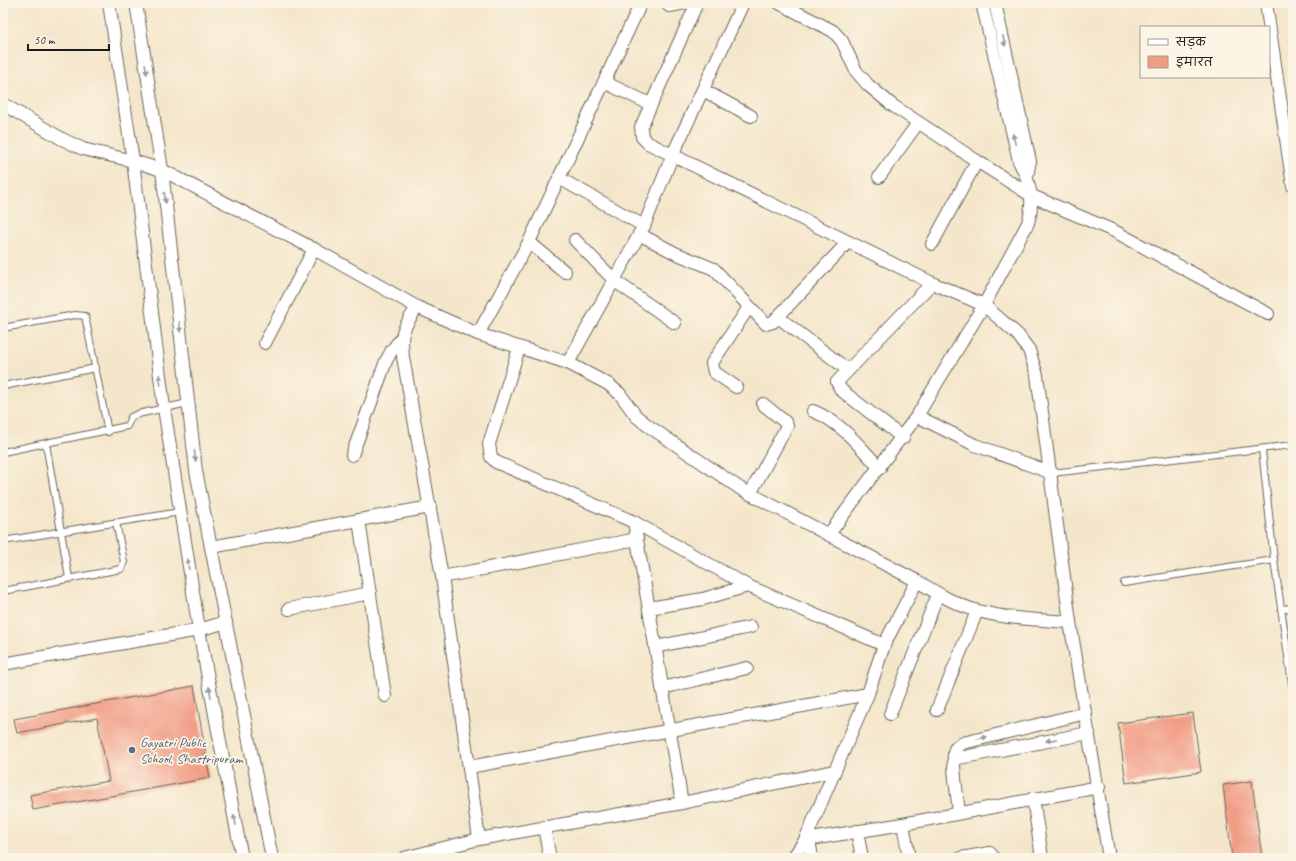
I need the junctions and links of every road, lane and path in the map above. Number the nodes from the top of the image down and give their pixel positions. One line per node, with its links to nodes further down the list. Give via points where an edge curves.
1 (109, 3): 20 (street)
2 (136, 3): 22 (street, one-way to 22)
3 (641, 3): 12 (street)
4 (685, 3): 11 (street)
5 (697, 3): 15 (street)
6 (743, 3): 13 (street)
7 (779, 3): 18 (street, via 833,30 842,41 856,71 868,85)
8 (982, 3): 23 (street, one-way to 8, via 1019,161)
9 (996, 3): 23 (street, one-way to 23, via 1030,161)
10 (1266, 3): 16 (street)
11 (669, 6)
12 (604, 82): 15 (street); 25 (street)
13 (703, 90): 17 (street); 19 (street)
14 (3, 104): 20 (street, via 83,149)
15 (650, 104): 19 (street, via 640,127 642,137 648,143)
16 (1287, 111): 26 (street)
17 (751, 116)
18 (918, 124): 21 (street); 24 (street)
19 (673, 154): 28 (street); 31 (street)
20 (133, 161): 22 (street); 55 (street, one-way to 20)
21 (977, 161): 27 (street); 32 (street)
22 (162, 170): 33 (street); 53 (street, one-way to 53)
23 (1027, 176): 27 (street)
24 (879, 177)
25 (559, 178): 28 (street); 30 (street)
26 (1293, 181)
27 (1032, 196): 37 (street, via 1032,211 1028,223); 40 (street, via 1121,235)
28 (641, 230): 35 (street); 38 (street, via 675,253 714,269)
29 (575, 240): 35 (street)
30 (529, 242): 34 (street); 44 (street)
31 (848, 242): 36 (street); 41 (street)
32 (932, 244)
33 (314, 249): 39 (street); 46 (street)
34 (566, 272)
35 (615, 281): 42 (street); 48 (street)
36 (932, 284): 37 (street); 50 (street)
37 (984, 305): 57 (street); 66 (street, via 1018,335 1029,350 1037,375)
38 (749, 307): 41 (street, via 766,324); 52 (street, via 712,363 714,372)
39 (417, 308): 44 (street); 45 (street, via 403,329)
40 (1268, 314)
41 (778, 317): 50 (street)
42 (675, 323)
43 (3, 328): 49 (lane, via 75,315 85,316)
44 (478, 334): 47 (street)
45 (401, 339): 64 (street, via 386,361); 68 (street)
46 (265, 343)
47 (519, 348): 48 (street); 72 (street, via 489,444 491,457 496,462)
48 (568, 363): 67 (street, via 608,384 647,425)
49 (96, 368): 51 (lane); 58 (lane)
50 (848, 370): 59 (street, via 839,379 838,386)
51 (3, 386)
52 (736, 387)
53 (188, 403): 55 (lane); 77 (street, one-way to 77, via 196,471)
54 (763, 404): 67 (street, via 787,426)
55 (164, 408): 58 (lane, via 138,414 132,417 127,426); 69 (street)
56 (812, 411): 65 (street, via 831,419 842,428)
57 (917, 416): 59 (street); 66 (street, via 974,445)
58 (108, 432): 60 (lane)
59 (902, 438): 65 (street)
60 (46, 444): 63 (lane); 73 (lane)
61 (1293, 445): 62 (lane)
62 (1262, 450): 66 (lane); 78 (lane)
63 (3, 452)
64 (352, 455)
65 (880, 468): 74 (street)
66 (1052, 473): 93 (street)
67 (750, 494): 74 (street)
68 (430, 507): 70 (street); 79 (street)
69 (180, 512): 71 (lane); 95 (street, one-way to 69)
70 (359, 520): 77 (street); 85 (street)
71 (116, 522): 73 (lane); 80 (lane, via 123,566 118,570)
72 (634, 522): 75 (street); 83 (street)
73 (62, 530): 76 (lane); 80 (lane)
74 (829, 534): 81 (street)
75 (637, 539): 79 (street); 87 (street)
76 (3, 540)
77 (211, 547): 92 (street)
78 (1274, 560): 82 (lane); 90 (lane)
79 (442, 577): 110 (street)
80 (69, 578): 84 (lane)
81 (917, 581): 86 (street); 96 (street)
82 (1124, 583)
83 (748, 586): 87 (street, via 704,598); 96 (street)
84 (3, 590)
85 (370, 593): 89 (street); 103 (street)
86 (938, 594): 91 (street); 106 (street)
87 (649, 608): 97 (street)
88 (1293, 608): 90 (lane)
89 (289, 609)
90 (1282, 610): 101 (lane)
91 (977, 611): 93 (street, via 1021,619); 104 (street)
92 (226, 622): 95 (street); 123 (street)
93 (1070, 622): 105 (street)
94 (751, 627): 97 (street)
95 (199, 630): 98 (street); 122 (street, one-way to 95)
96 (884, 645): 102 (street)
97 (655, 647): 100 (street)
98 (3, 664)
99 (747, 668): 100 (street)
100 (662, 688): 107 (street)
101 (1293, 690)
102 (868, 694): 107 (street); 111 (street)
103 (385, 696)
104 (937, 710)
105 (1086, 713): 108 (street); 109 (street, one-way to 105, via 955,749 963,743)
106 (890, 714)
107 (670, 731): 110 (street); 114 (street)
108 (1089, 733): 109 (street, one-way to 109); 112 (street)
109 (954, 759): 115 (street)
110 (469, 767): 119 (street)
111 (834, 772): 114 (street); 120 (street)
112 (1099, 787): 113 (street); 132 (street)
113 (1033, 798): 115 (street); 131 (street)
114 (682, 803): 117 (street)
115 (959, 813): 116 (street)
116 (903, 824): 118 (street); 128 (street)
117 (544, 827): 119 (street); 125 (street)
118 (857, 831): 120 (street); 127 (street)
119 (479, 839): 124 (street)
120 (807, 839): 121 (street); 126 (street)
121 (791, 857)
122 (242, 858)
123 (272, 858)
124 (404, 858)
125 (550, 858)
126 (812, 858)
127 (862, 858)
128 (909, 858)
129 (961, 858): 130 (street, via 990,853)
130 (994, 858)
131 (1042, 858)
132 (1109, 858)

